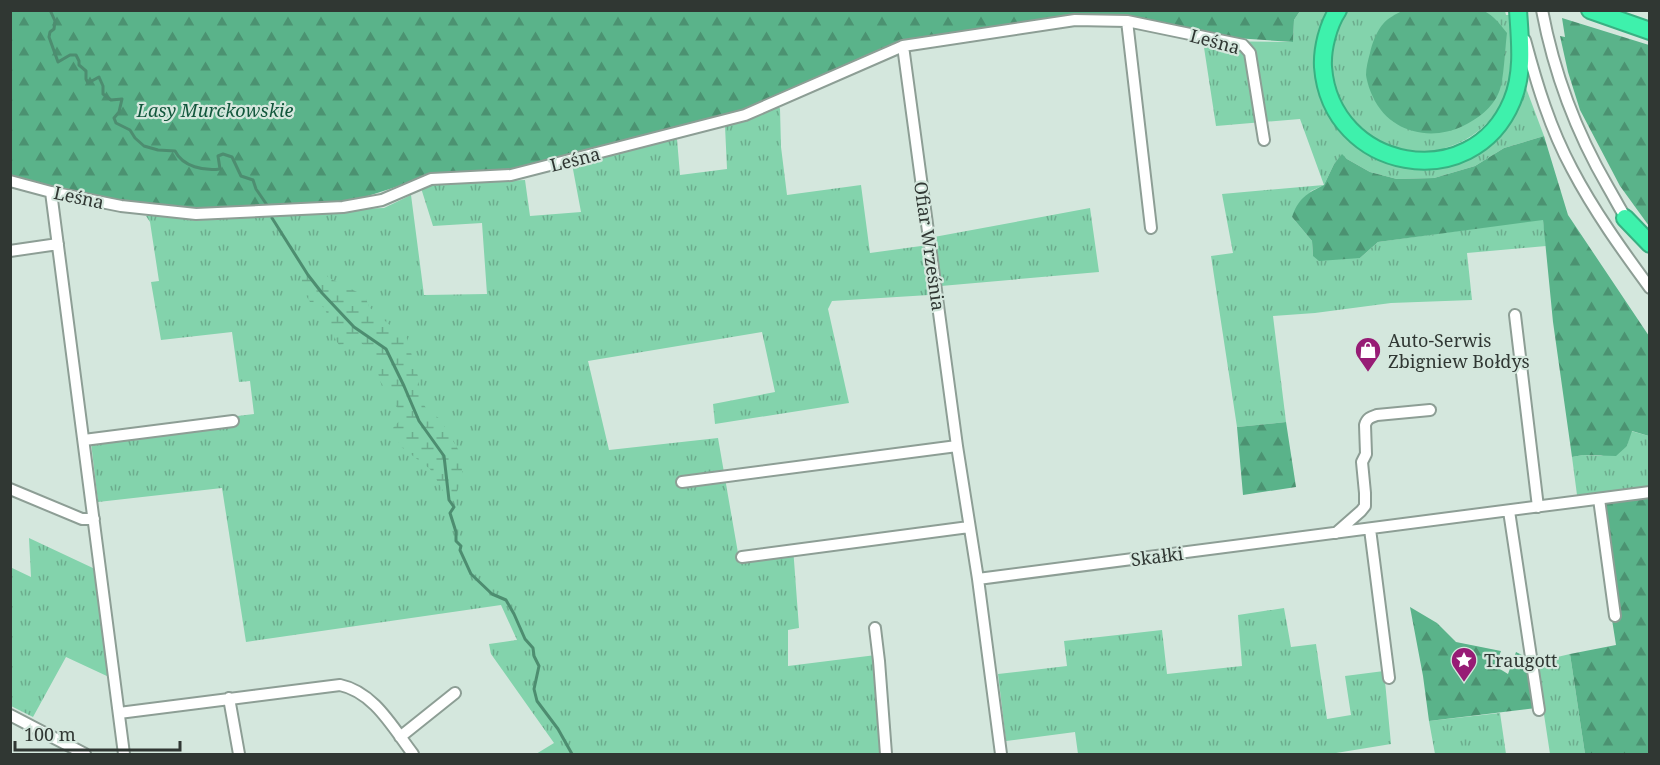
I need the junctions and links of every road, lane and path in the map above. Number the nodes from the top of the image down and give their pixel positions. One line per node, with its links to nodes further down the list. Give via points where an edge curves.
1 (1338, 10): 2 (highway, via 1323,58 1324,81 1333,106 1344,125 1361,141 1384,154 1412,161 1458,155 1482,141 1500,123 1518,82)
2 (1518, 10): 17 (street, via 1542,100 1559,143 1607,228)
3 (1590, 10): 6 (highway)
4 (1543, 13): 11 (street, via 1560,82 1576,126)
5 (1127, 21): 7 (street, Leśna, via 1075,20); 8 (street, Leśna, via 1243,45 1250,53); 12 (street)
6 (1650, 31)
7 (903, 46): 10 (street, Leśna, via 745,115 511,175 430,179 382,200 343,207 196,214 121,206); 22 (street, Ofiar Września)
8 (1264, 140)
9 (10, 181): 10 (street, Leśna)
10 (51, 192): 13 (street)
11 (1625, 218): 14 (highway); 16 (street)
12 (1151, 228)
13 (58, 244): 15 (street); 21 (street)
14 (1650, 244)
15 (10, 251)
16 (1650, 253)
17 (1650, 288)
18 (1515, 315): 27 (street)
19 (1430, 410): 32 (street, via 1377,415 1366,421 1366,454 1362,462 1365,506)
20 (233, 421): 21 (street)
21 (84, 440): 29 (street)
22 (957, 446): 23 (street); 30 (street, Ofiar Września)
23 (682, 482)
24 (10, 489): 29 (street, via 82,519)
25 (1650, 492): 26 (street, Skałki)
26 (1599, 499): 27 (street, Skałki); 35 (street)
27 (1538, 507): 28 (street, Skałki)
28 (1509, 511): 31 (street, Skałki); 40 (street)
29 (94, 519): 41 (street)
30 (969, 527): 33 (street); 34 (street, Ofiar Września)
31 (1370, 529): 32 (street, Skałki); 37 (street)
32 (1336, 533): 34 (street, Skałki)
33 (742, 556)
34 (978, 579): 49 (street, Ofiar Września)
35 (1615, 616)
36 (875, 628): 48 (street)
37 (1389, 678)
38 (455, 693): 43 (street)
39 (229, 698): 41 (street); 43 (street, via 327,685 348,686 370,699); 46 (street)
40 (1539, 710)
41 (119, 713): 45 (street)
42 (10, 715): 44 (street)
43 (400, 737): 47 (street)
44 (85, 754)
45 (124, 754)
46 (239, 754)
47 (413, 754)
48 (886, 754)
49 (1001, 754)

